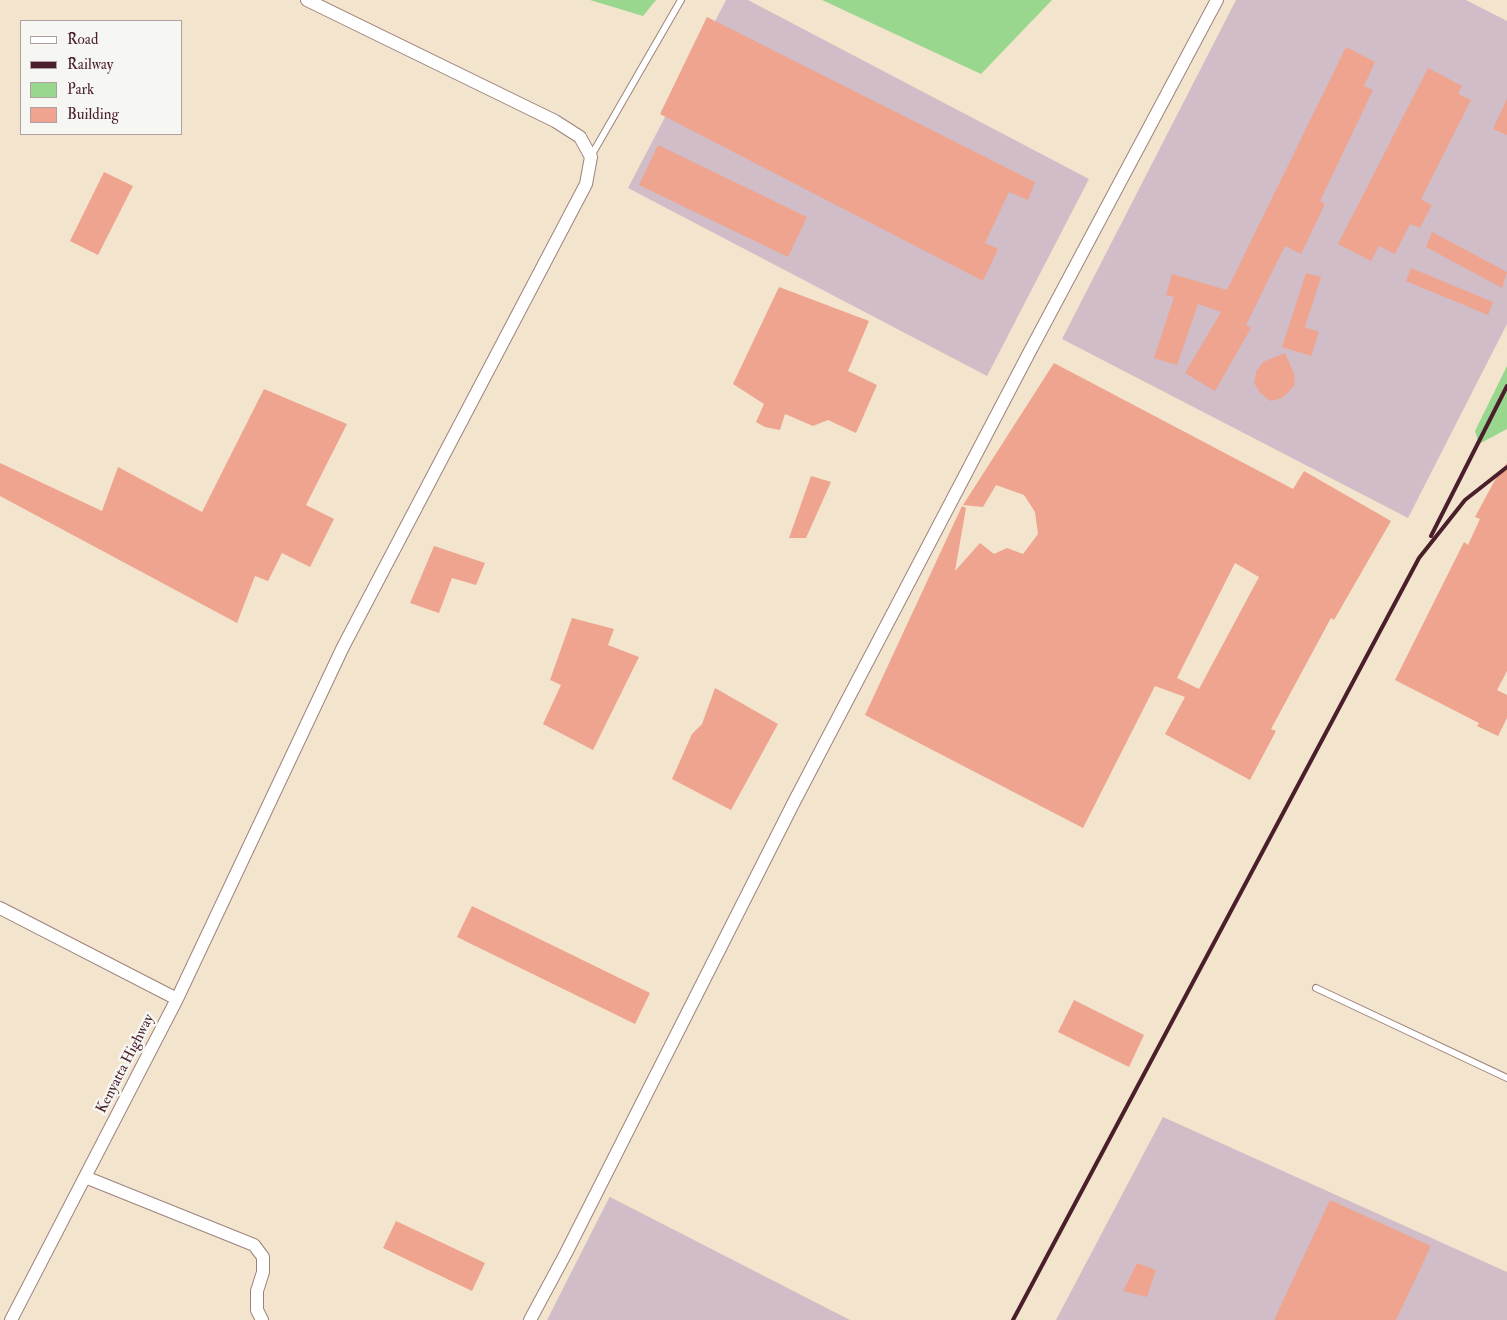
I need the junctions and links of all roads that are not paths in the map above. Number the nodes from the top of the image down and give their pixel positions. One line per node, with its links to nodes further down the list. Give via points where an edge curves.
1 (307, 0): 4 (street, via 555,121 580,137)
2 (681, 0): 4 (lane)
3 (1218, 0): 12 (street, via 794,802)
4 (591, 157): 7 (street, Kenyatta Highway, via 586,184 343,647)
5 (0, 908): 7 (street)
6 (1316, 988): 8 (lane)
7 (177, 999): 9 (street, Kenyatta Highway)
8 (1507, 1078)
9 (85, 1177): 10 (street, Kenyatta Highway); 11 (street, via 254,1245 263,1257 263,1272 257,1292)
10 (11, 1320)
11 (262, 1320)
12 (530, 1320)

